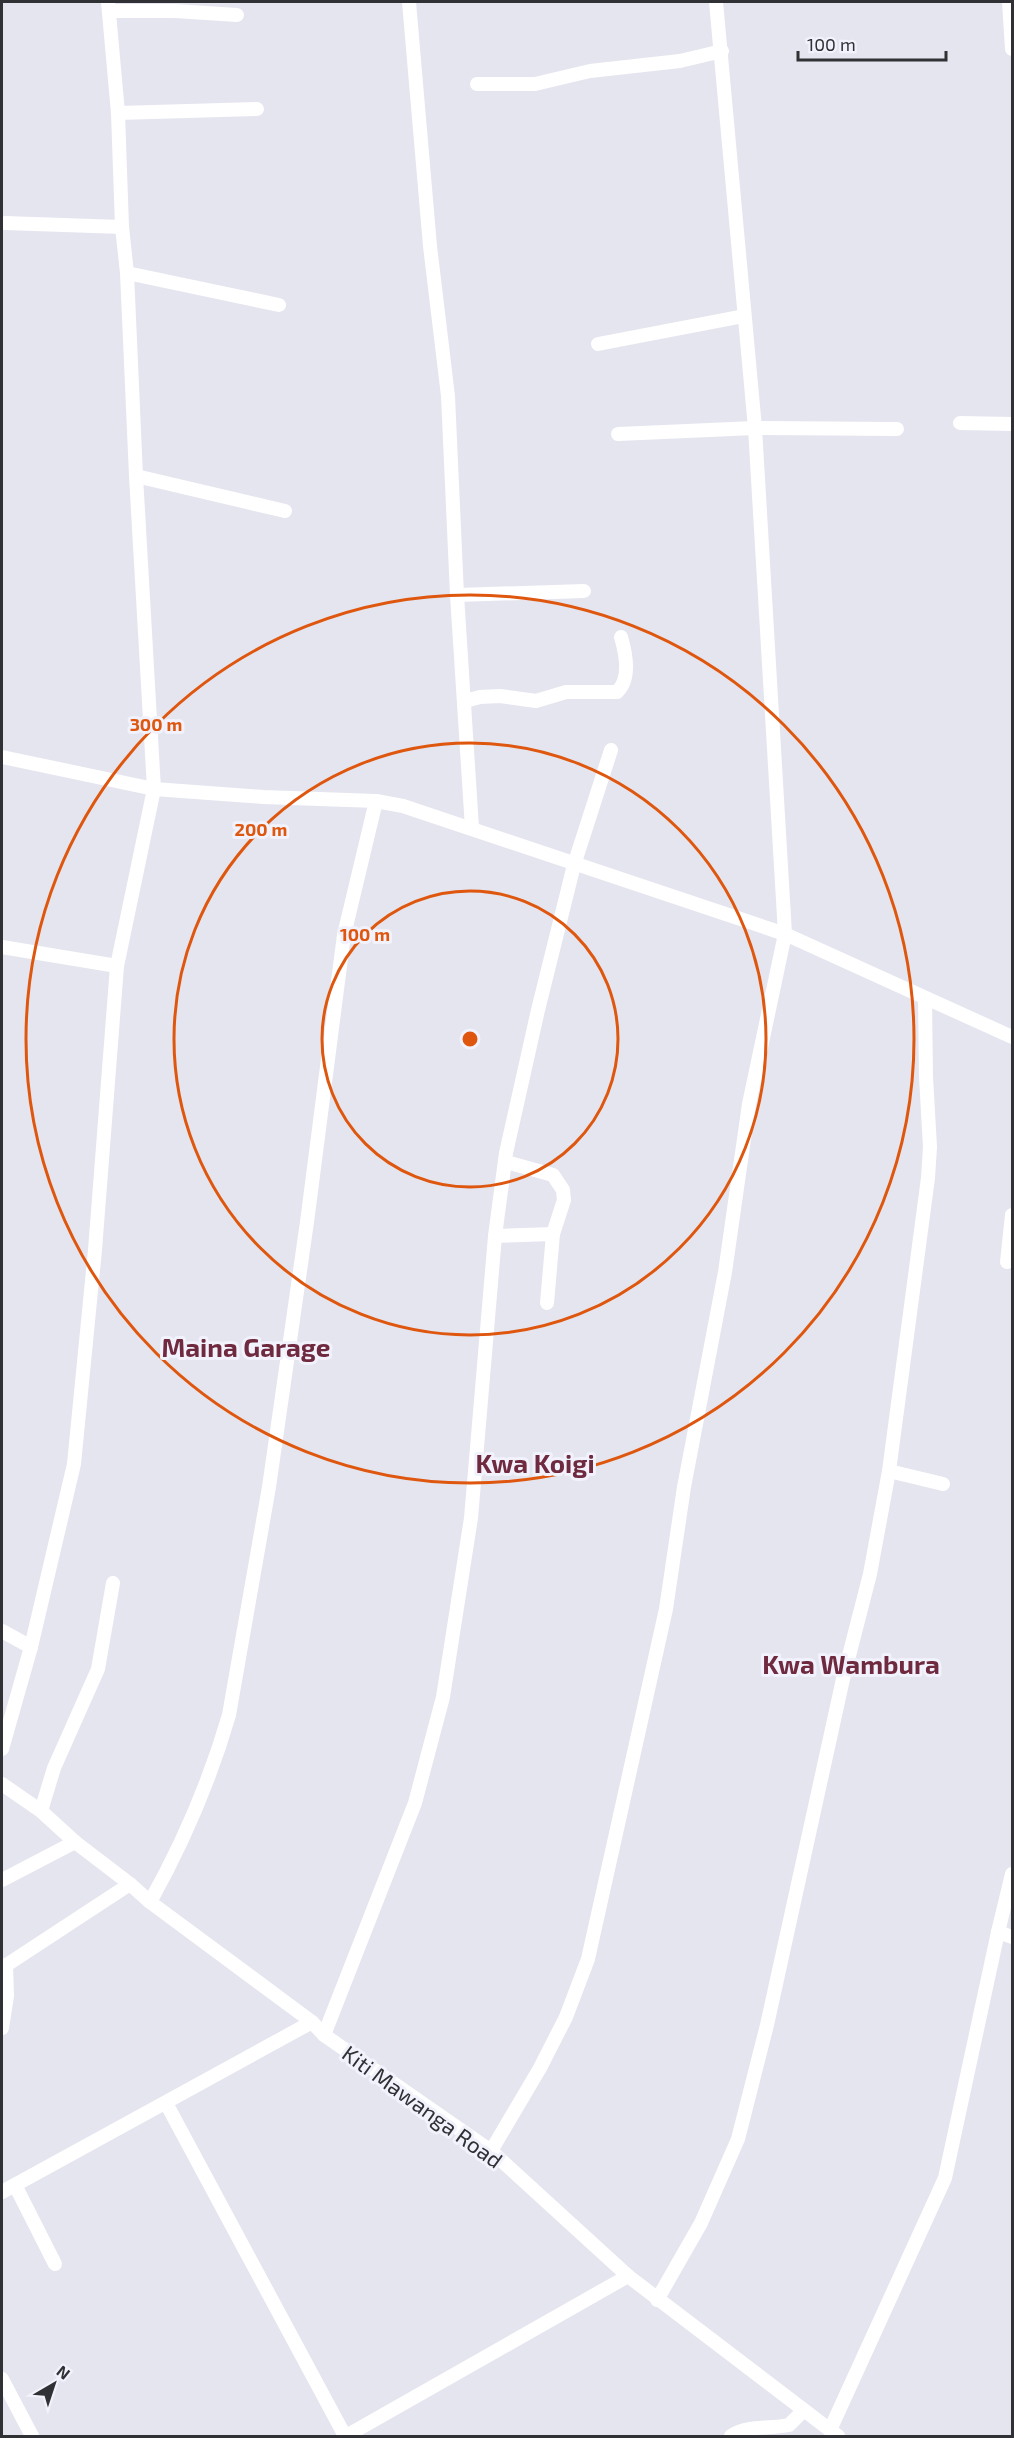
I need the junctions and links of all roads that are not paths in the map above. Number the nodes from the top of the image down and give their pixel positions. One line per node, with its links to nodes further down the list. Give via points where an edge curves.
1 (409, 2): 25 (street, via 430,246 448,396)
2 (716, 2): 7 (street)
3 (1009, 2): 6 (street)
4 (109, 6): 5 (street); 10 (street)
5 (237, 15)
6 (1012, 49)
7 (722, 51): 8 (street, via 680,61 578,73 550,82); 15 (street)
8 (477, 84)
9 (257, 109): 10 (street)
10 (118, 112): 12 (street)
11 (5, 223): 12 (street)
12 (122, 227): 13 (street)
13 (127, 273): 14 (street); 22 (street)
14 (279, 305)
15 (744, 316): 16 (street); 19 (street)
16 (598, 344)
17 (960, 423): 18 (street)
18 (1012, 423)
19 (755, 428): 20 (street); 21 (street); 34 (street)
20 (897, 429)
21 (618, 434)
22 (136, 476): 23 (street); 30 (street)
23 (285, 511)
24 (584, 591): 25 (street)
25 (457, 595): 27 (street)
26 (621, 637): 27 (street, via 626,673 617,692 566,692 536,701 500,696)
27 (465, 701): 32 (street)
28 (610, 750): 33 (street)
29 (2, 757): 30 (street)
30 (154, 789): 31 (street); 36 (street)
31 (376, 801): 32 (street); 57 (street, via 344,934 272,1465 229,1715 178,1851)
32 (472, 828): 33 (street)
33 (574, 865): 34 (street); 39 (street)
34 (785, 934): 37 (street); 65 (street, via 749,1104 725,1272 684,1487 666,1609 588,1959 561,2027)
35 (2, 947): 36 (street)
36 (117, 966): 49 (street, via 74,1464)
37 (925, 998): 38 (street); 45 (street, via 928,1178)
38 (1012, 1037)
39 (506, 1162): 41 (street, via 553,1175 558,1180 564,1200); 42 (street)
40 (1012, 1215): 43 (street)
41 (553, 1234): 42 (street); 44 (street)
42 (495, 1236): 63 (street, via 471,1518 443,1697 415,1803)
43 (1007, 1262)
44 (547, 1304)
45 (889, 1471): 46 (street); 70 (street, via 870,1574 738,2139 701,2223)
46 (943, 1484)
47 (113, 1583): 52 (street, via 98,1669 54,1768)
48 (2, 1631): 49 (street)
49 (31, 1647): 50 (street)
50 (2, 1749)
51 (2, 1784): 52 (street, Kiti Mawanga Road)
52 (41, 1811): 53 (street, Kiti Mawanga Road)
53 (75, 1842): 55 (street); 56 (street, Kiti Mawanga Road)
54 (1012, 1874): 58 (street)
55 (2, 1880)
56 (130, 1884): 57 (street, Kiti Mawanga Road); 60 (street)
57 (150, 1902): 61 (street, Kiti Mawanga Road)
58 (998, 1932): 59 (street); 73 (street, via 945,2178)
59 (1012, 1937)
60 (4, 1967): 62 (street, via 7,1996)
61 (312, 2022): 63 (street, Kiti Mawanga Road); 64 (street)
62 (2, 2028)
63 (324, 2035): 65 (street, Kiti Mawanga Road)
64 (166, 2103): 66 (street); 75 (street)
65 (492, 2151): 69 (street, Kiti Mawanga Road)
66 (15, 2185): 67 (street); 68 (street)
67 (2, 2192)
68 (55, 2264)
69 (628, 2276): 70 (street, Kiti Mawanga Road); 75 (street)
70 (657, 2300): 72 (street, Kiti Mawanga Road)
71 (2, 2379): 74 (street)
72 (804, 2410): 73 (street, Kiti Mawanga Road); 76 (street, via 789,2425 751,2429)
73 (834, 2433)
74 (32, 2436)
75 (346, 2436)
76 (731, 2436)

